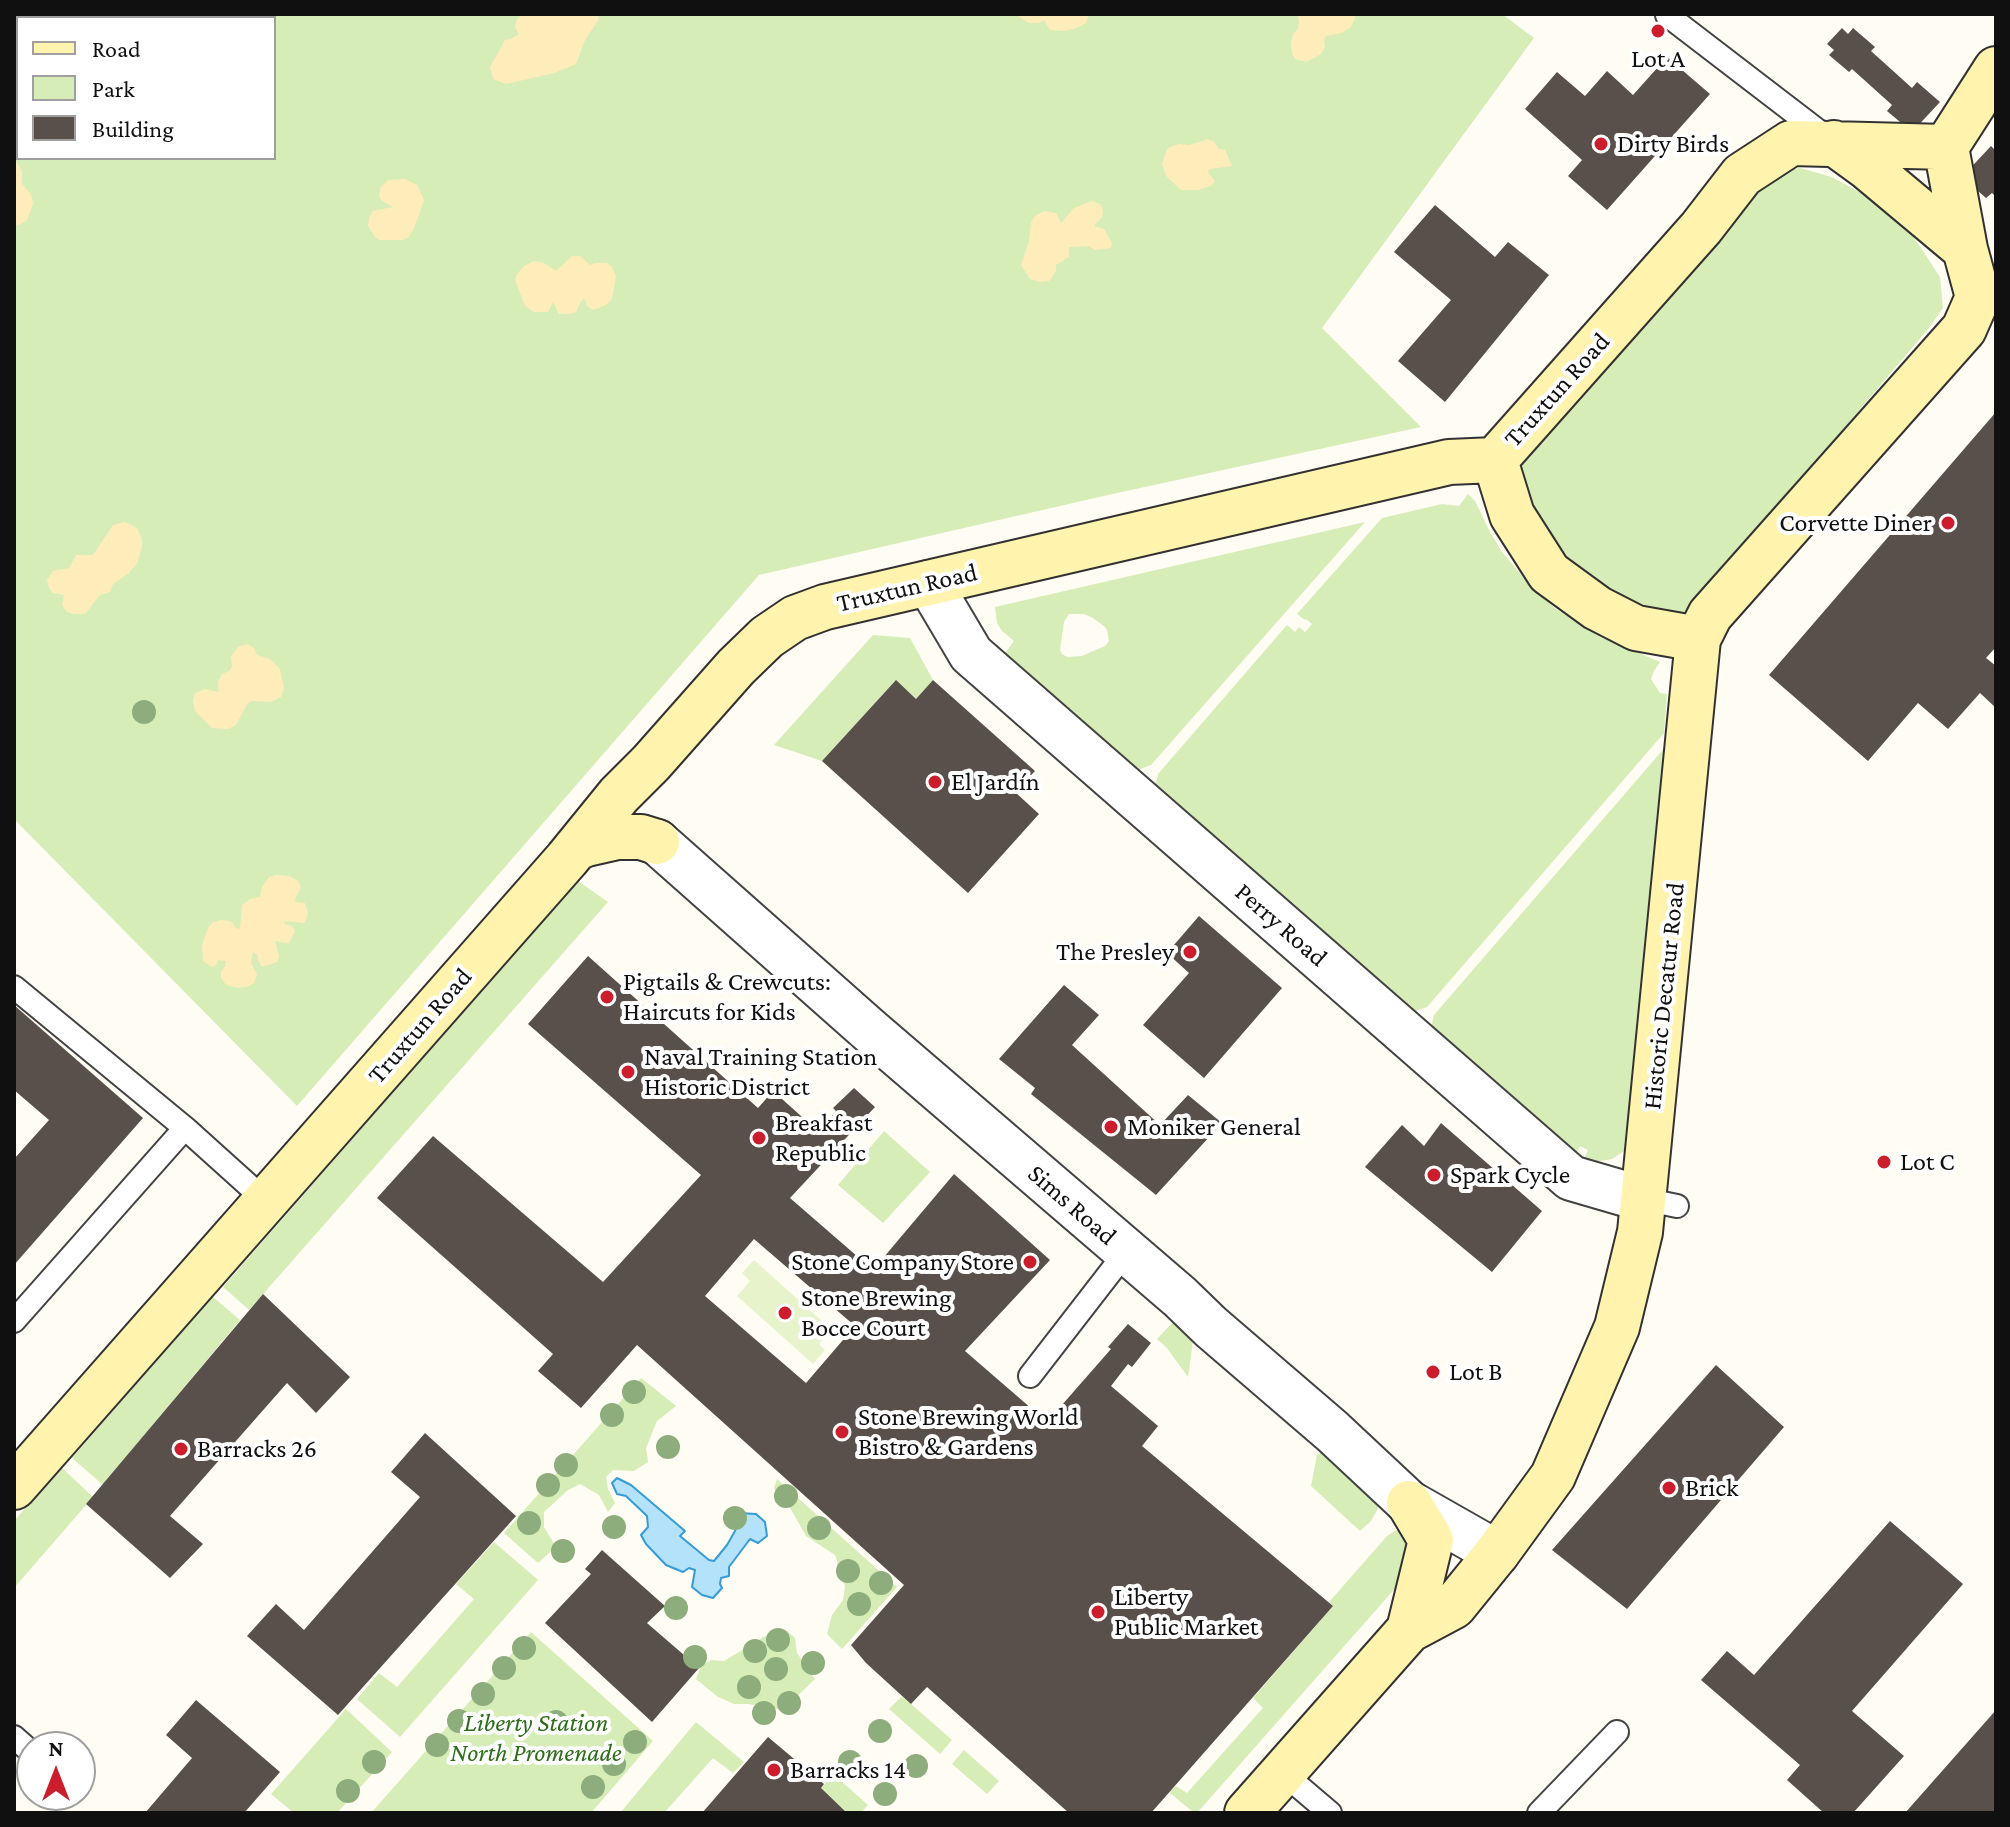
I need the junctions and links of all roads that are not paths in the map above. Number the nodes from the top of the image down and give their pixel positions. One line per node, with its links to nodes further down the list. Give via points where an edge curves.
1 (1667, 15): 3 (lane)
2 (1996, 69): 4 (street)
3 (1834, 143): 4 (street, Truxtun Road); 5 (street); 6 (street, Truxtun Road, via 1791,143 1742,175)
4 (1946, 147): 5 (street, Historic Decatur Road)
5 (1965, 249): 8 (street, Historic Decatur Road, via 1978,297 1964,329 1710,615)
6 (1495, 460): 7 (street, Truxtun Road, via 1449,462); 8 (street, via 1512,515 1549,573 1636,628)
7 (929, 583): 9 (street, Truxtun Road, via 825,607 781,627 736,667); 15 (street, Perry Road, via 971,654 1571,1178)
8 (1698, 639): 15 (street, Historic Decatur Road)
9 (651, 763): 10 (street, via 646,804); 11 (street, Truxtun Road)
10 (657, 842): 11 (street, via 617,837); 16 (street, Sims Road)
11 (575, 849): 14 (street, Truxtun Road)
12 (14, 987): 13 (lane)
13 (185, 1128): 14 (lane); 17 (lane)
14 (266, 1201): 19 (street, Truxtun Road)
15 (1660, 1203): 21 (street, Historic Decatur Road, via 1640,1232 1617,1327 1553,1476)
16 (1126, 1252): 18 (lane); 20 (street, Sims Road)
17 (14, 1321)
18 (1030, 1376)
19 (14, 1487)
20 (1409, 1503): 21 (street, Sims Road); 22 (street, via 1431,1540)
21 (1497, 1553): 22 (street, Historic Decatur Road, via 1454,1606)
22 (1409, 1630): 24 (street, Historic Decatur Road)
23 (1617, 1732): 27 (lane)
24 (1283, 1773): 25 (street, Historic Decatur Road); 26 (lane)
25 (1247, 1813)
26 (1330, 1813)
27 (1539, 1813)

